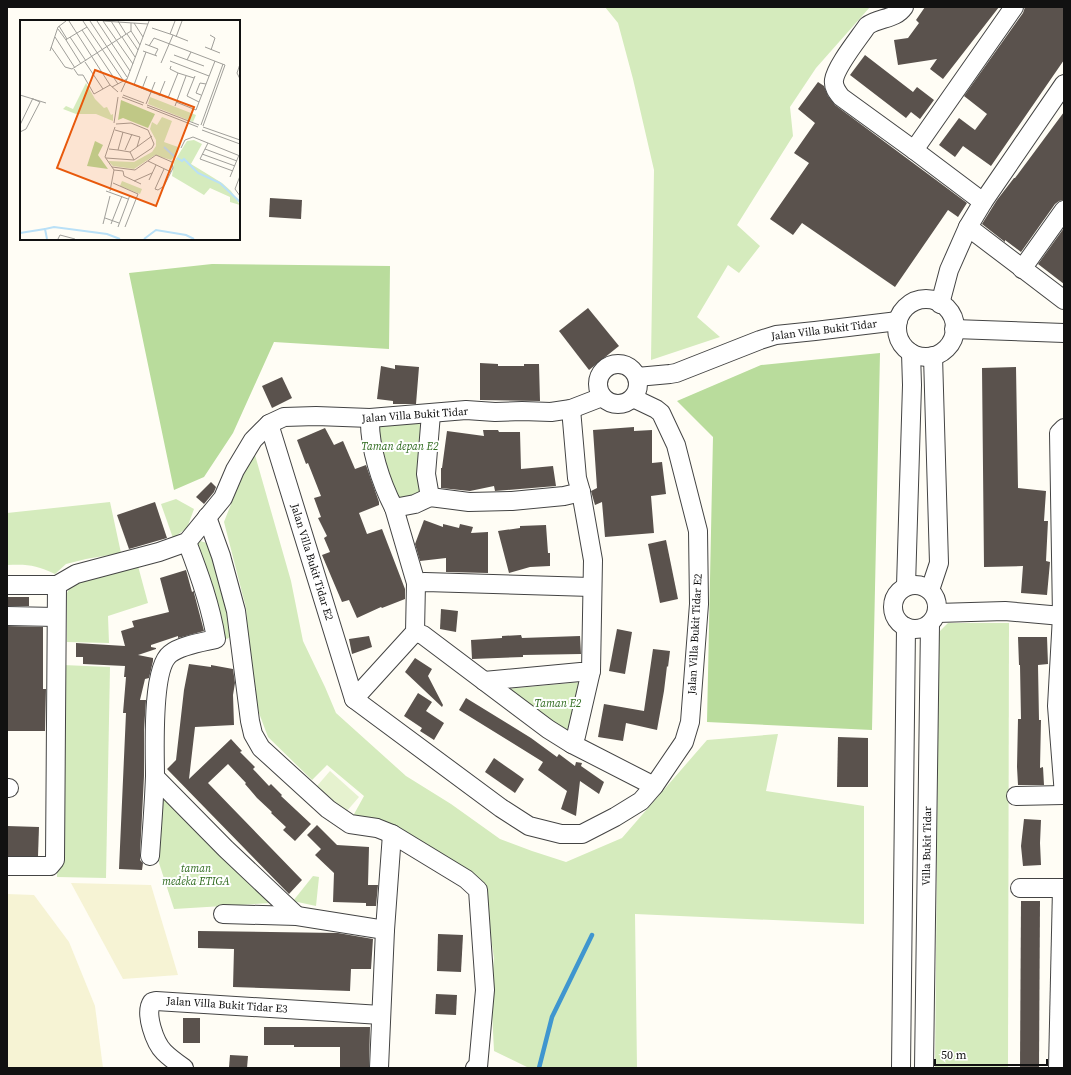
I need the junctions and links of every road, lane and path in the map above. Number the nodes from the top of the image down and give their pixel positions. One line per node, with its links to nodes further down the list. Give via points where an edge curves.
1 (904, 7): 4 (street, via 901,12 867,26 841,64 834,80 835,90 840,97)
2 (1014, 7): 4 (street)
3 (1064, 84): 5 (street)
4 (914, 150): 5 (street)
5 (983, 202): 7 (street)
6 (1064, 210): 8 (street)
7 (968, 227): 8 (street); 10 (street, via 949,270)
8 (1022, 269): 9 (street)
9 (1064, 300)
10 (940, 304): 11 (street, via 930,300 916,301 905,308); 12 (street, via 951,315)
11 (898, 321): 14 (street, via 899,338); 16 (street, Jalan Villa Bukit Tidar, via 776,335 670,374)
12 (954, 329): 13 (street); 15 (street, via 949,345)
13 (1064, 333)
14 (911, 353): 15 (street, via 922,357); 33 (street)
15 (933, 356): 35 (street, via 939,563)
16 (634, 369): 17 (street, via 618,364 606,368 601,373 598,385); 18 (street, via 638,388)
17 (602, 397): 18 (street, via 608,402 621,405); 19 (street, Jalan Villa Bukit Tidar)
18 (633, 398): 50 (street, Jalan Villa Bukit Tidar E2, via 656,408 661,413 676,445 698,531 699,604 690,722 684,742)
19 (571, 410): 20 (street, Jalan Villa Bukit Tidar, via 466,410); 24 (street)
20 (431, 414): 21 (street, Jalan Villa Bukit Tidar); 25 (street, via 426,474)
21 (370, 418): 22 (street, Jalan Villa Bukit Tidar, via 284,417); 26 (street, via 369,435 380,474)
22 (269, 424): 27 (street, Jalan Villa Bukit Tidar, via 253,440 222,498); 46 (street, Jalan Villa Bukit Tidar E2)
23 (1064, 428): 28 (street, via 1059,433)
24 (581, 492): 25 (street, via 512,501 469,502); 34 (street, via 592,560)
25 (430, 497): 26 (street, via 415,504)
26 (394, 508): 30 (street)
27 (207, 517): 29 (street, Jalan Villa Bukit Tidar); 43 (street, via 236,611)
28 (1062, 520): 37 (street)
29 (187, 542): 32 (street, via 76,574); 42 (street, via 200,576)
30 (416, 583): 34 (street); 41 (street)
31 (7, 585): 32 (street)
32 (57, 585): 38 (street)
33 (906, 586): 35 (street, via 919,584); 40 (street, via 896,596 893,610 900,623)
34 (591, 587): 44 (street)
35 (930, 590): 39 (street, via 937,600)
36 (7, 616): 38 (street)
37 (1063, 616): 39 (street, via 1005,611); 47 (street)
38 (56, 617): 55 (street, via 55,860 50,866)
39 (933, 618): 40 (street, via 918,629); 66 (street, Villa Bukit Tidar)
40 (906, 627): 65 (street, Villa Bukit Tidar)
41 (416, 632): 45 (street); 46 (street)
42 (216, 639): 43 (street); 49 (street, via 170,654 163,663 154,729)
43 (241, 648): 53 (street, via 250,721 253,734 261,748 328,809 350,824 377,828)
44 (591, 671): 45 (street); 48 (street)
45 (484, 681): 48 (street)
46 (354, 699): 50 (street, Jalan Villa Bukit Tidar E2, via 529,826 561,834 582,834 641,801)
47 (1061, 706): 51 (street)
48 (572, 744): 50 (street)
49 (155, 777): 54 (street); 59 (street)
50 (654, 786)
51 (1064, 795): 52 (street)
52 (1016, 796)
53 (392, 834): 60 (street); 64 (street, via 466,879 478,890 485,990 478,1067)
54 (150, 856)
55 (7, 866)
56 (1020, 888): 57 (street)
57 (1063, 888): 67 (street)
58 (223, 914): 59 (street)
59 (297, 916): 60 (street)
60 (385, 930): 61 (street)
61 (381, 1015): 62 (street, Jalan Villa Bukit Tidar E3, via 156,1000 152,1002 148,1012 153,1034 163,1051); 63 (street)
62 (184, 1068)
63 (379, 1068)
64 (475, 1068)
65 (901, 1068)
66 (924, 1068)
67 (1058, 1068)

